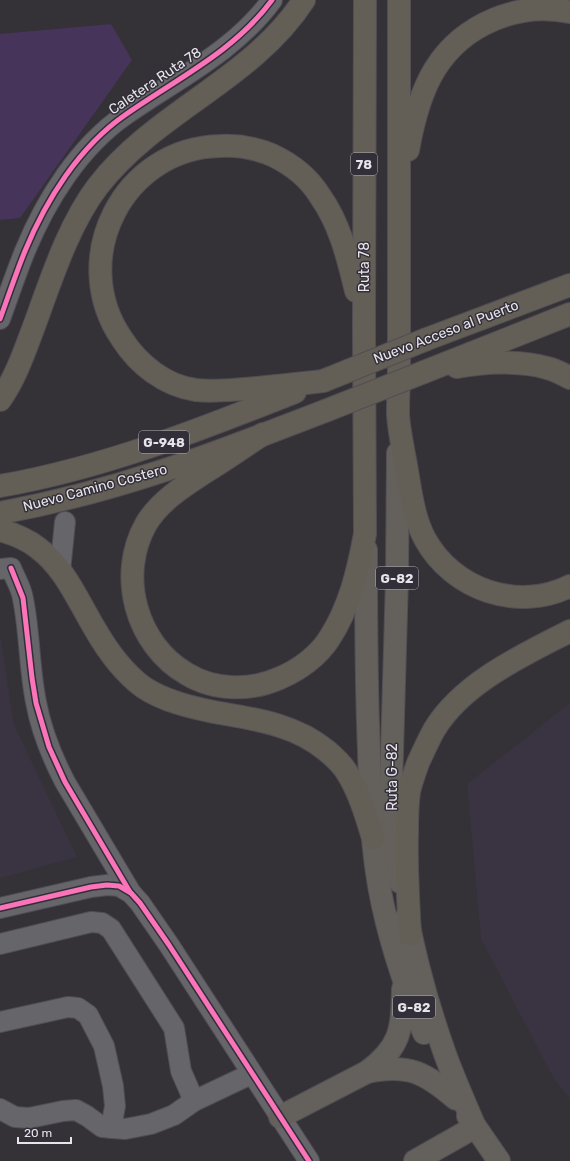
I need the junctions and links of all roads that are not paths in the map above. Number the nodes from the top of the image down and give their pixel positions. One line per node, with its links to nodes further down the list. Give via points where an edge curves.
1 (272, 0): 11 (street, Caletera Ruta 78, via 227,47 124,116 92,144 70,171 47,207 25,250)
2 (304, 0): 16 (highway, via 278,34 260,52 230,77 148,135 97,187 74,225 17,370)
3 (365, 0): 12 (highway, Ruta 78 / 78)
4 (399, 0): 6 (highway)
5 (570, 12): 6 (highway, via 533,10 492,20 471,32 445,56 427,84 413,125)
6 (399, 231): 18 (highway)
7 (570, 271): 10 (highway)
8 (570, 285): 10 (highway, Nuevo Acceso al Puerto)
9 (570, 314): 13 (highway, Nuevo Acceso al Puerto)
10 (486, 316): 15 (highway, Nuevo Acceso al Puerto, bridge)
11 (0, 319)
12 (364, 327): 15 (highway, via 346,254 329,209 308,180 276,157 253,148 239,146 202,147 175,156 151,170 125,194 106,231 99,273 109,317 116,332 136,358 159,376 195,390 239,390); 24 (highway, Ruta 78 / 78)
13 (424, 372): 14 (highway, via 468,365 511,363 546,367); 17 (highway, Nuevo Acceso al Puerto, bridge)
14 (570, 378)
15 (322, 381): 20 (highway, Nuevo Camino Costero / G-948, via 140,450 70,471)
16 (0, 400)
17 (325, 411): 19 (highway, Nuevo Camino Costero / G-948)
18 (398, 415): 27 (highway, via 418,519 425,539 443,564 468,583 500,595 544,595); 32 (main road, Ruta G-82 / G-82, via 397,578 391,787 395,847)
19 (263, 434): 21 (highway, Nuevo Camino Costero / G-948, via 130,481); 24 (highway, Ruta 78, via 167,500 146,523 140,536 132,571 135,606 140,622 174,666 204,682 239,688 273,681 301,666 314,657 340,621 352,594)
20 (0, 486)
21 (0, 513)
22 (64, 522): 26 (street)
23 (0, 530): 26 (highway, via 38,548)
24 (365, 534): 29 (main road, Ruta G-82 / G-82, via 367,711)
25 (6, 569): 30 (street, via 23,598 35,697 49,747 65,782)
26 (60, 570): 29 (highway, via 105,646 126,672 143,686 155,694 184,705 260,720 290,729 332,755 346,770 354,786)
27 (570, 586)
28 (570, 631): 32 (highway, via 518,658 482,682 454,705 428,742 409,792 407,812 406,884)
29 (373, 838): 34 (main road, Ruta G-82 / G-82, via 384,910)
30 (131, 894): 31 (street, via 119,886 99,886); 37 (street, via 169,945)
31 (0, 908)
32 (410, 935): 42 (main road, Ruta G-82 / G-82, via 438,1035)
33 (0, 944): 39 (street, via 91,922 102,923 110,929 174,1028 180,1071)
34 (403, 978): 36 (main road, via 403,1008 397,1040 378,1064); 38 (main road, Ruta G-82 / G-82, via 429,1045)
35 (0, 1022): 43 (street, via 68,1007 78,1008 88,1015 104,1046 113,1086 115,1106)
36 (366, 1072): 38 (main road, via 383,1069 408,1070 437,1083); 41 (main road)
37 (251, 1074): 39 (street); 41 (street)
38 (456, 1100): 42 (main road, Ruta G-82 / G-82)
39 (194, 1101): 43 (street, via 174,1115 151,1124 125,1129)
40 (0, 1108): 43 (street, via 15,1117 29,1118 76,1110 102,1127)
41 (280, 1116): 44 (street)
42 (475, 1127): 45 (main road); 46 (main road, Ruta G-82 / G-82)
43 (111, 1128)
44 (309, 1161)
45 (415, 1161)
46 (499, 1161)

